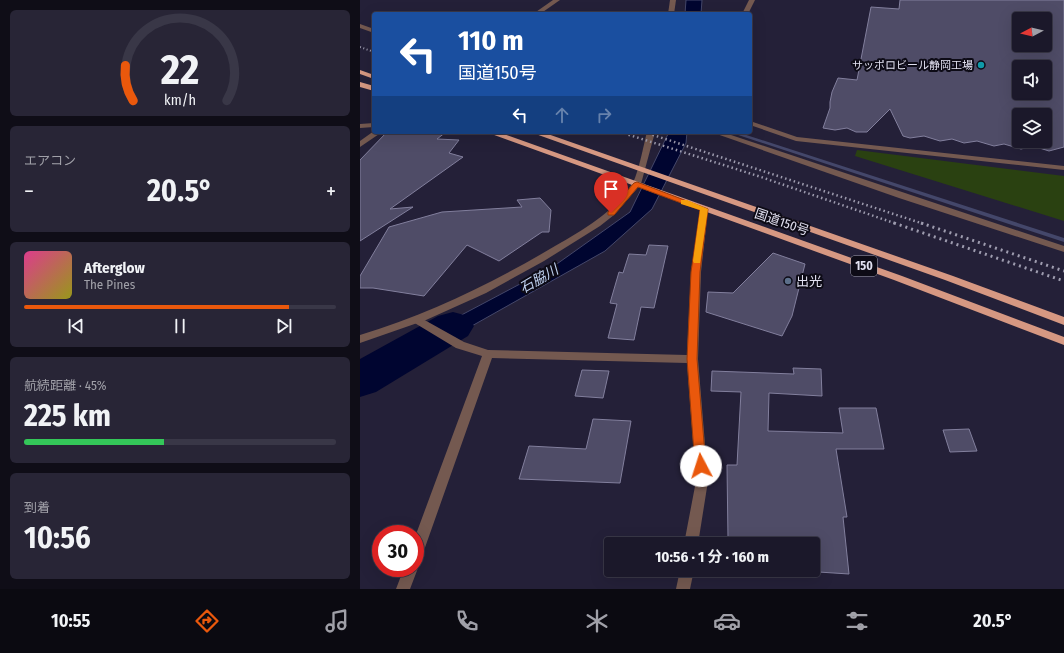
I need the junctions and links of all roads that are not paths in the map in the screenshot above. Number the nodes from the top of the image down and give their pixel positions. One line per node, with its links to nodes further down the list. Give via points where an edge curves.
1 (556, 0): 4 (street)
2 (673, 0): 5 (street)
3 (752, 0): 6 (street)
4 (539, 12)
5 (671, 12)
6 (746, 12)
7 (360, 26): 8 (street)
8 (372, 30)
9 (360, 72): 10 (highway)
10 (372, 76)
11 (360, 84): 12 (highway)
12 (372, 89)
13 (752, 124): 22 (street, via 796,139)
14 (372, 125): 15 (street)
15 (360, 126)
16 (375, 134): 21 (street)
17 (496, 134): 24 (highway, 国道150号 / 150)
18 (540, 134): 23 (highway, 国道150号 / 150)
19 (651, 134): 23 (street)
20 (721, 134): 26 (street)
21 (360, 145)
22 (1064, 168)
23 (644, 170): 24 (street); 28 (highway, 国道150号 / 150, via 949,278)
24 (638, 185): 25 (highway, 国道150号 / 150); 27 (street, via 611,213 574,239 482,291)
25 (704, 209): 30 (highway, 国道150号 / 150, via 898,278); 32 (street, via 696,272)
26 (1064, 249)
27 (417, 320): 29 (street); 31 (street, via 460,345)
28 (1064, 322)
29 (360, 339)
30 (1064, 341)
31 (488, 354): 32 (street); 33 (street)
32 (692, 359): 34 (street, via 702,481)
33 (424, 531)
34 (692, 537)
35 (408, 577): 37 (street)
36 (686, 577): 38 (street)
37 (403, 589)
38 (683, 589)

